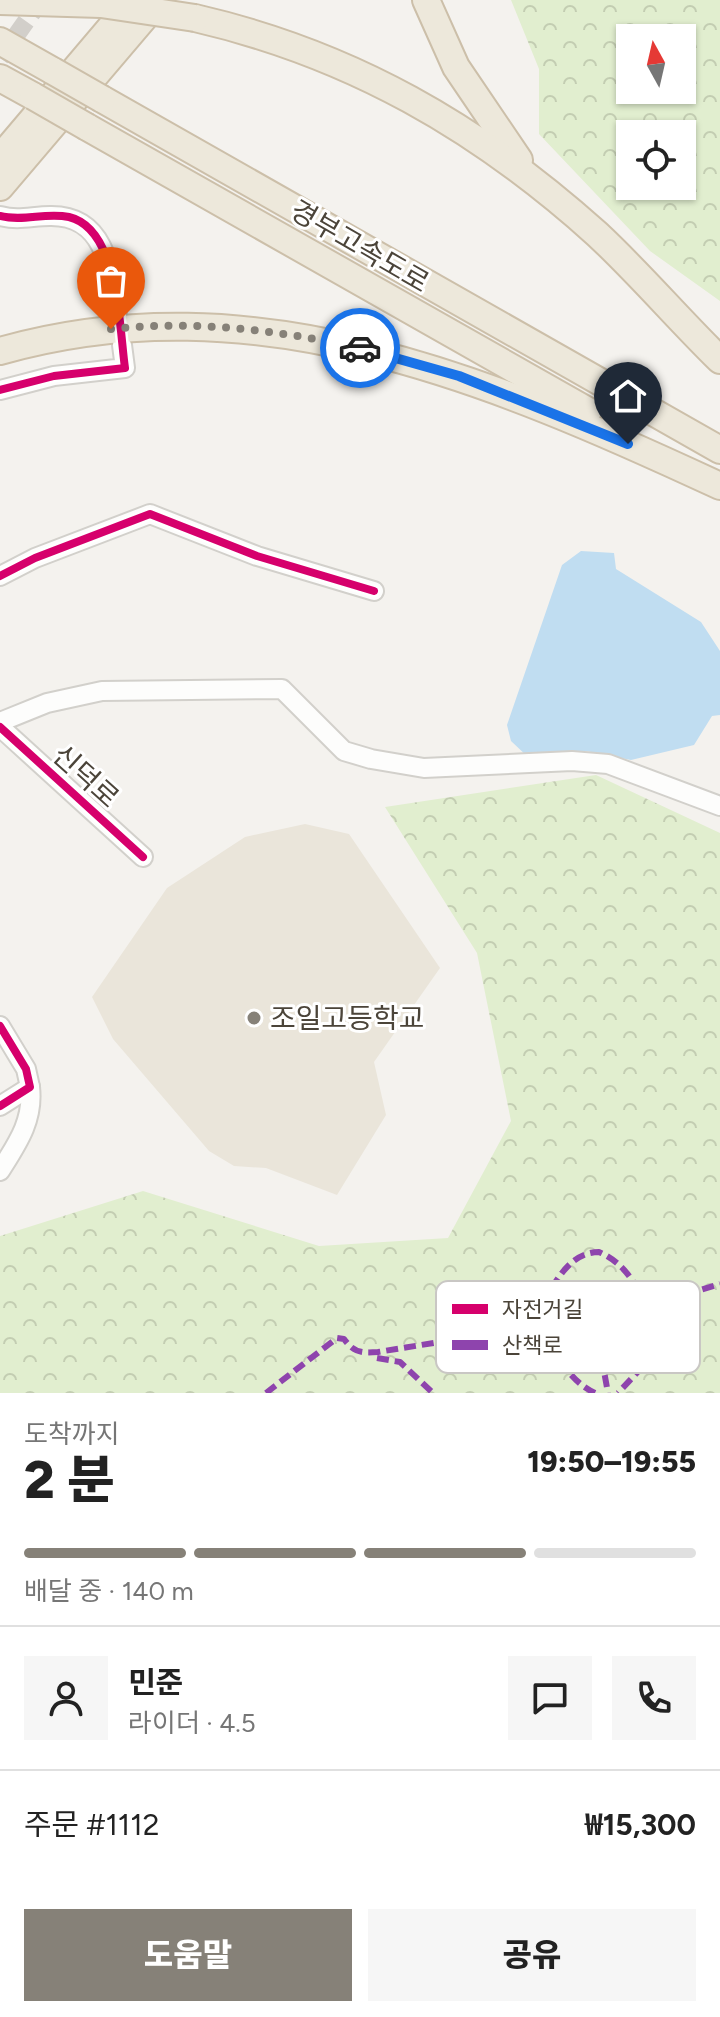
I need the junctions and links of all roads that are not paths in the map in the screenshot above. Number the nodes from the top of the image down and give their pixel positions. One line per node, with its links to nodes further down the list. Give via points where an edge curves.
1 (134, 0): 9 (highway)
2 (159, 0): 10 (highway)
3 (426, 0): 11 (highway, via 477,102 532,176)
4 (0, 1): 11 (highway, bridge, via 111,5 195,18 293,45 392,87 459,128)
5 (0, 41): 18 (highway, 경부고속도로, bridge)
6 (0, 78): 8 (highway, 경부고속도로)
7 (0, 90): 8 (highway)
8 (33, 96): 19 (highway, 경부고속도로, bridge)
9 (0, 158)
10 (0, 187)
11 (567, 208): 16 (highway)
12 (0, 216): 13 (street, via 68,217 83,223 105,250)
13 (117, 314)
14 (122, 345): 17 (street, via 125,368 54,376)
15 (0, 351): 19 (highway, via 140,326 243,329 313,339 383,353 500,391)
16 (720, 360)
17 (0, 390)
18 (720, 450)
19 (720, 486)
20 (0, 576): 21 (street, via 150,514 257,556)
21 (374, 591)
22 (0, 725): 23 (street, 신덕로, via 47,703 102,691 282,689 344,751 371,759 424,768 608,764); 24 (street, 신덕로)
23 (720, 806)
24 (143, 857)
25 (0, 1026): 26 (street, via 26,1069)
26 (30, 1087): 27 (street); 28 (street, via 25,1130)
27 (0, 1106)
28 (0, 1171)

